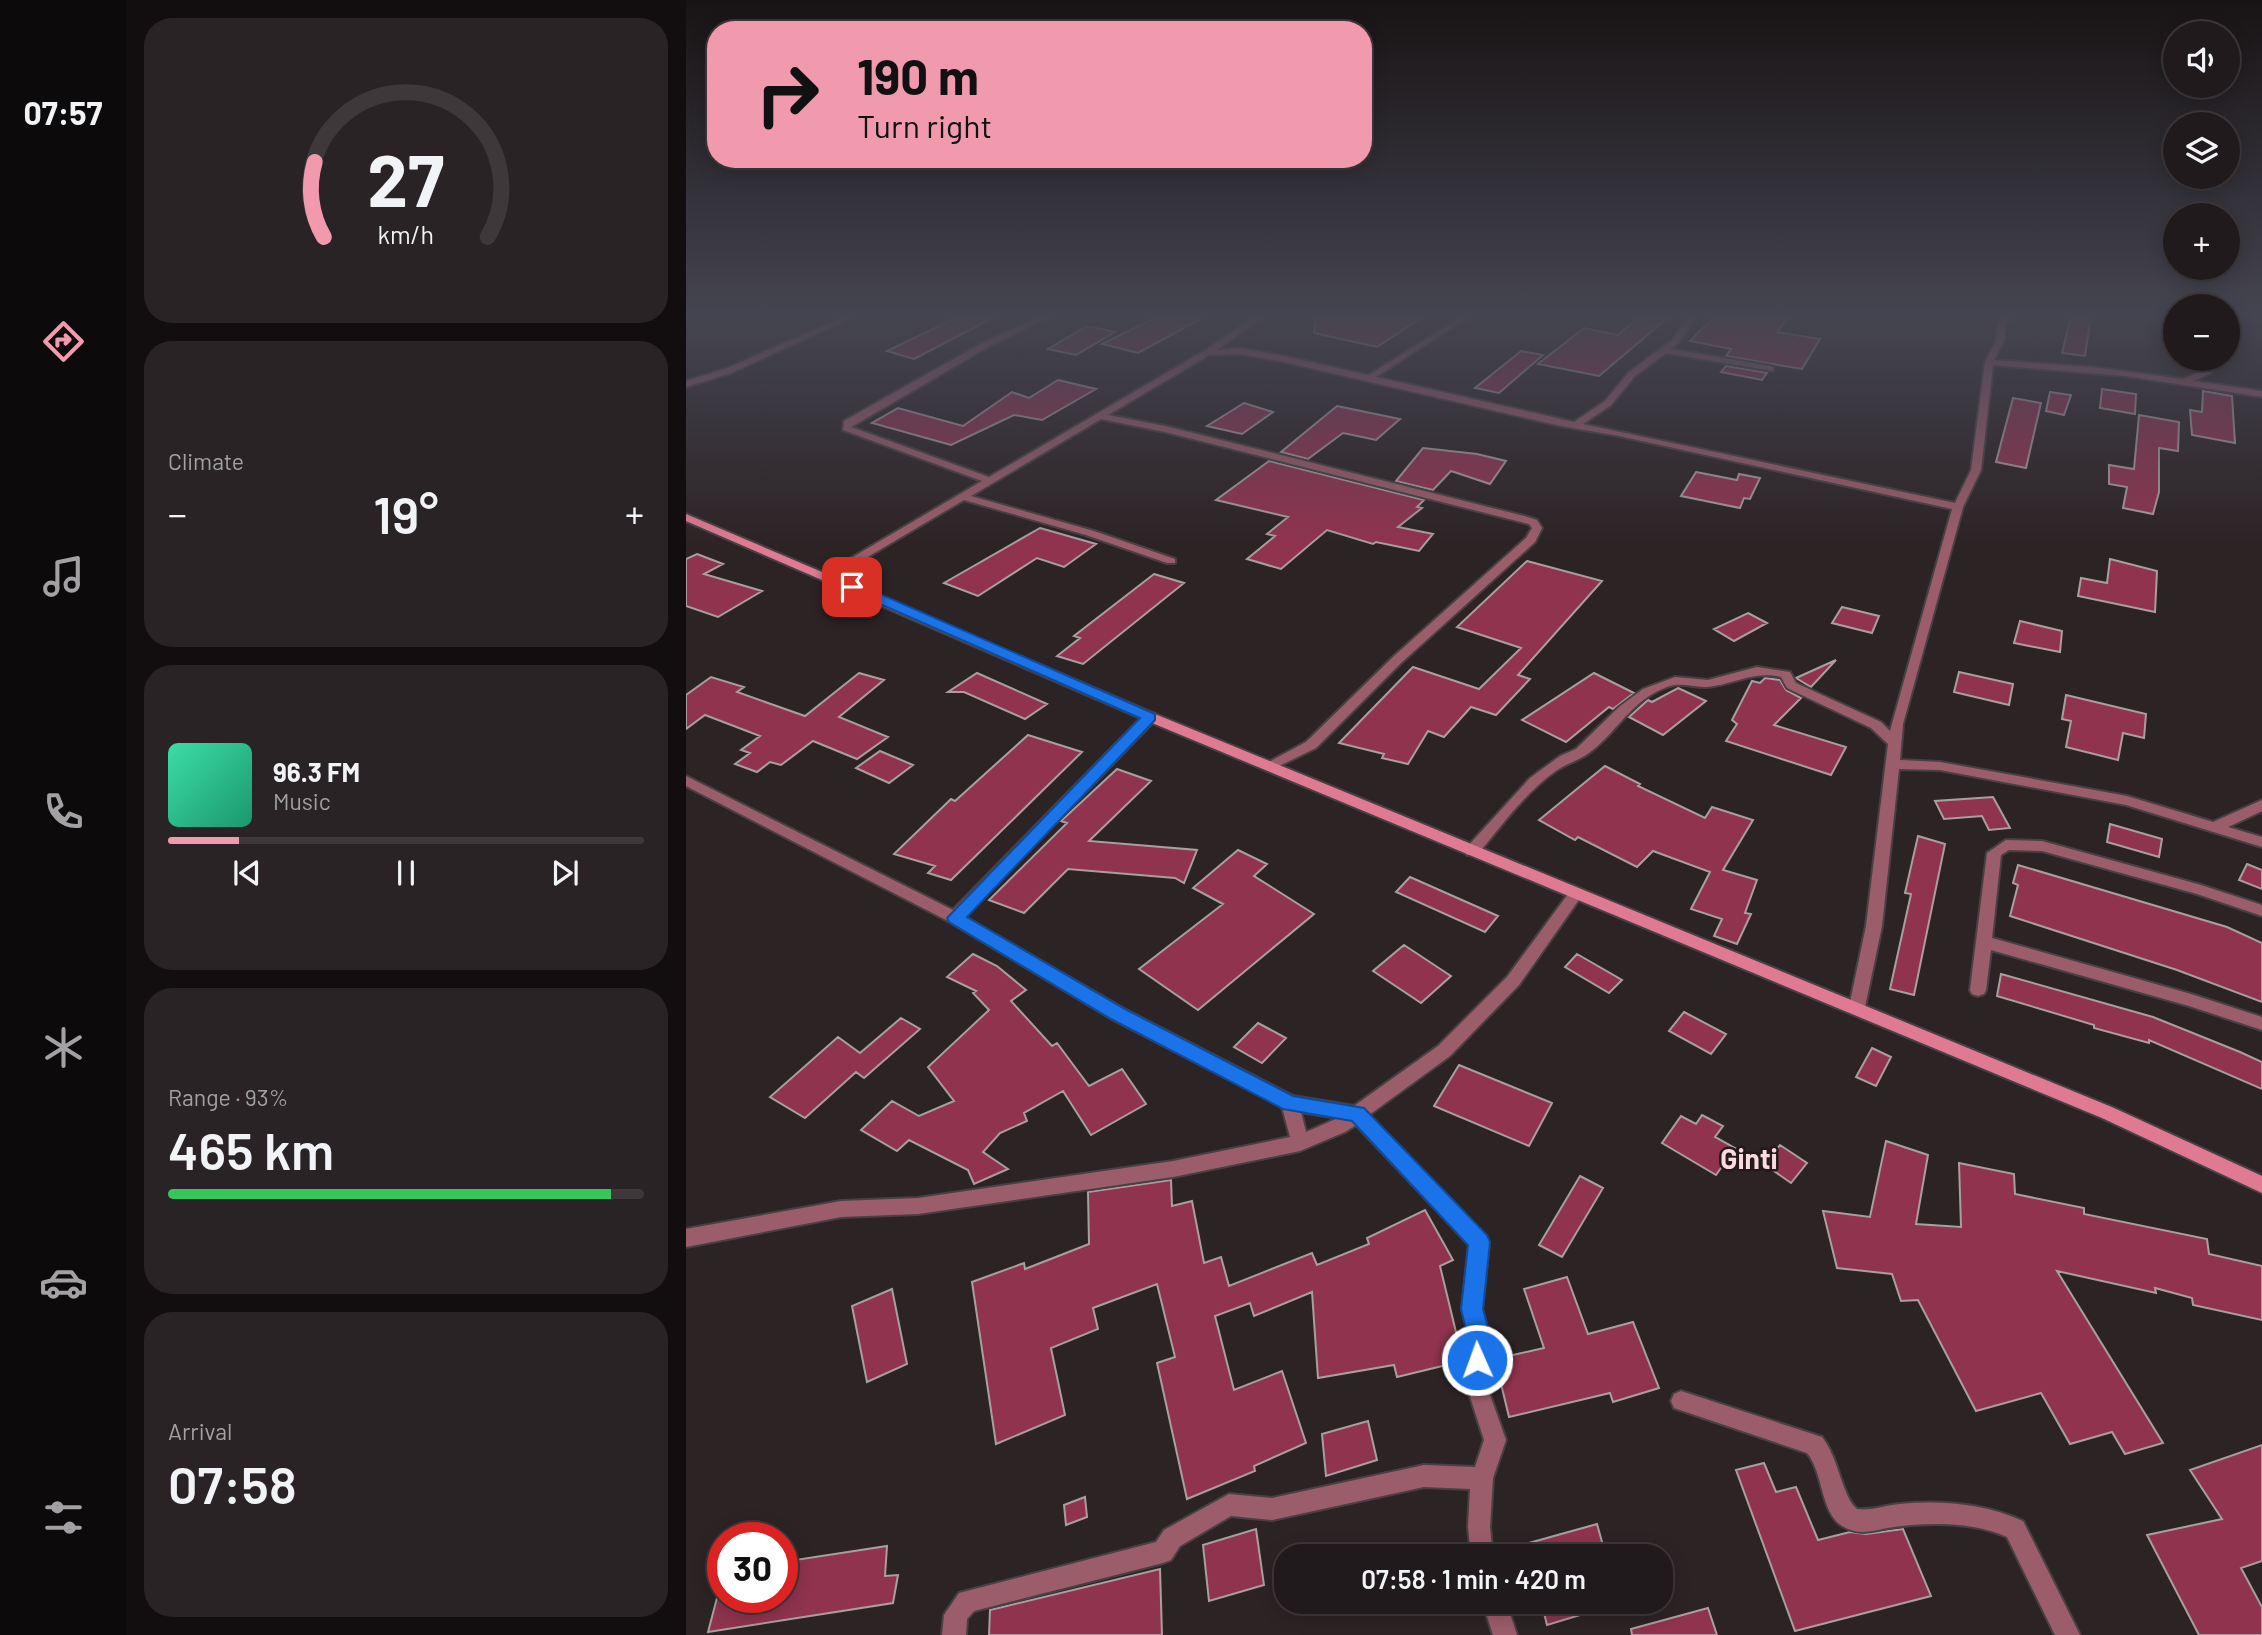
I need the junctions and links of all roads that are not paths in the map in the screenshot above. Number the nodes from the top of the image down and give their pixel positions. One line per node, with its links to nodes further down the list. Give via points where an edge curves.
1 (901, 392): 8 (street, via 847,423 846,428)
2 (1139, 392): 6 (street)
3 (1434, 392): 7 (street)
4 (1617, 392): 7 (street)
5 (1987, 392): 10 (street, via 1979,458)
6 (1098, 416): 8 (street); 17 (street, via 1241,447 1520,518 1537,527 1531,540 1311,745)
7 (1576, 425): 10 (street)
8 (990, 481): 9 (street)
9 (964, 497): 12 (street); 13 (street)
10 (1958, 507): 15 (street)
11 (686, 517): 13 (main road)
12 (1171, 561)
13 (828, 576): 14 (main road)
14 (1150, 717): 17 (main road); 25 (street)
15 (1894, 742): 16 (street); 22 (street, via 1864,718 1791,685 1786,675 1768,668 1711,684 1685,680 1661,684 1646,692 1581,752 1538,779)
16 (1892, 764): 20 (street, via 1995,775 2127,801); 28 (street, via 1874,926)
17 (1270, 765): 22 (main road)
18 (686, 780): 25 (street)
19 (2262, 806): 20 (street)
20 (2215, 827): 21 (street)
21 (2262, 842)
22 (1472, 851): 23 (main road)
23 (1576, 894): 28 (main road); 31 (street, via 1496,999 1444,1051)
24 (2262, 911): 26 (street, via 2201,890 2020,843 1994,853)
25 (955, 918): 30 (street, via 1118,1014)
26 (1984, 942): 27 (street); 29 (street)
27 (1978, 990)
28 (1857, 1007): 33 (main road, via 2108,1113)
29 (2262, 1024)
30 (1290, 1103): 31 (street); 32 (street)
31 (1357, 1114): 32 (street); 36 (street, via 1479,1242 1472,1309 1481,1342 1474,1378 1495,1440)
32 (1300, 1143): 34 (street, via 1173,1169 918,1206 841,1209)
33 (2262, 1185)
34 (686, 1238)
35 (1681, 1401): 41 (street, via 1814,1445 1824,1455 1844,1514 1854,1520 1923,1516 1995,1520 2015,1529)
36 (1482, 1478): 37 (street); 39 (street, via 1424,1476 1272,1509 1229,1505 1172,1538 1163,1552 967,1601 956,1615)
37 (1481, 1544)
38 (1498, 1614): 40 (street)
39 (954, 1635)
40 (1505, 1635)
41 (2068, 1635)

